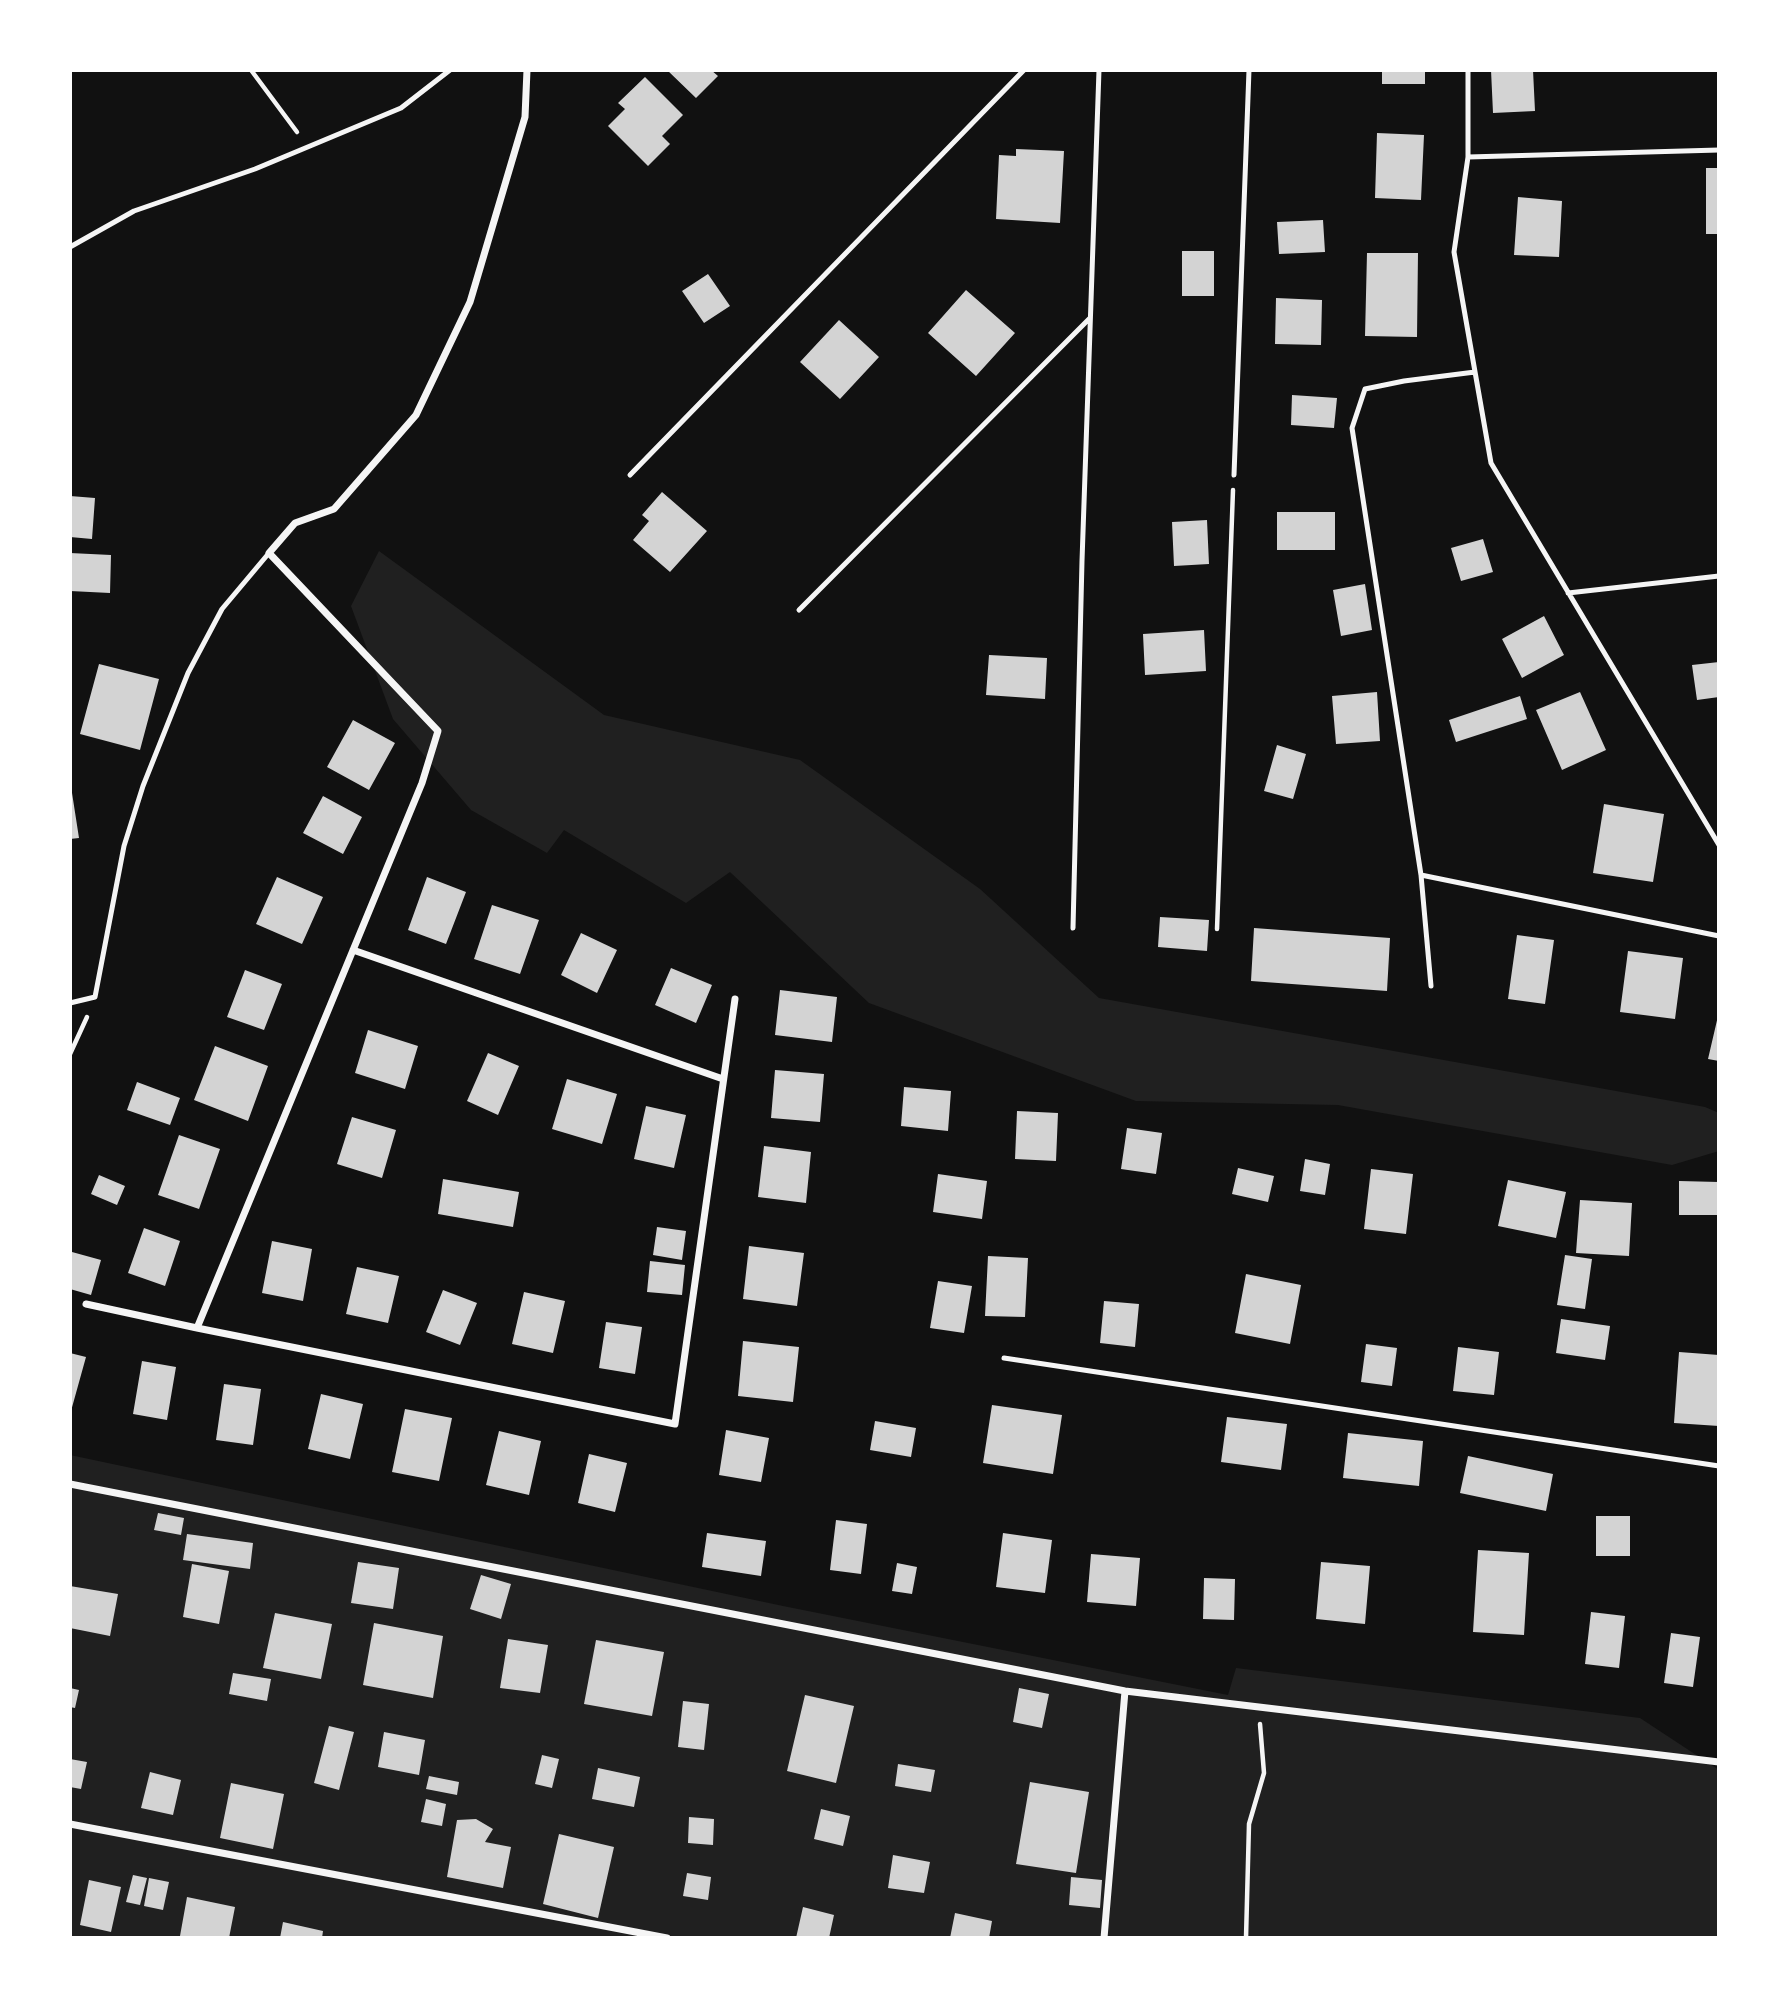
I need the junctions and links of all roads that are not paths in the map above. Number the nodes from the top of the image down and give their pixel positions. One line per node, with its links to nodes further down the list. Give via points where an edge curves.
1 (450, 70): 9 (lane, via 401,108 255,169 134,211)
2 (527, 70): 14 (street, via 525,117 470,302 416,415 334,509 295,523)
3 (1024, 70): 12 (lane)
4 (1099, 70): 10 (lane)
5 (1249, 70): 13 (lane)
6 (1468, 70): 8 (lane)
7 (1719, 150): 8 (lane)
8 (1468, 157): 11 (lane, via 1454,252)
9 (70, 247)
10 (1090, 318): 17 (lane); 20 (lane)
11 (1475, 372): 16 (lane, via 1491,463); 19 (lane, via 1366,389 1352,428)
12 (630, 475)
13 (1234, 475)
14 (270, 553): 22 (street, via 438,731 422,783); 25 (lane, via 222,609 188,673 124,846 95,997)
15 (1719, 576): 16 (lane)
16 (1569, 593): 18 (lane)
17 (799, 610)
18 (1719, 845)
19 (1421, 875): 21 (lane); 23 (lane)
20 (1073, 928)
21 (1719, 936)
22 (353, 950): 26 (street); 28 (street)
23 (1431, 986)
24 (734, 999): 26 (street)
25 (70, 1003)
26 (723, 1079): 28 (street, via 675,1423)
27 (86, 1304): 28 (street)
28 (197, 1328)
29 (1004, 1358): 30 (lane)
30 (1719, 1466)
31 (70, 1484): 32 (street)
32 (1125, 1691): 33 (street); 36 (street)
33 (1719, 1762)
34 (70, 1824): 35 (street)
35 (667, 1938)
36 (1104, 1938)

